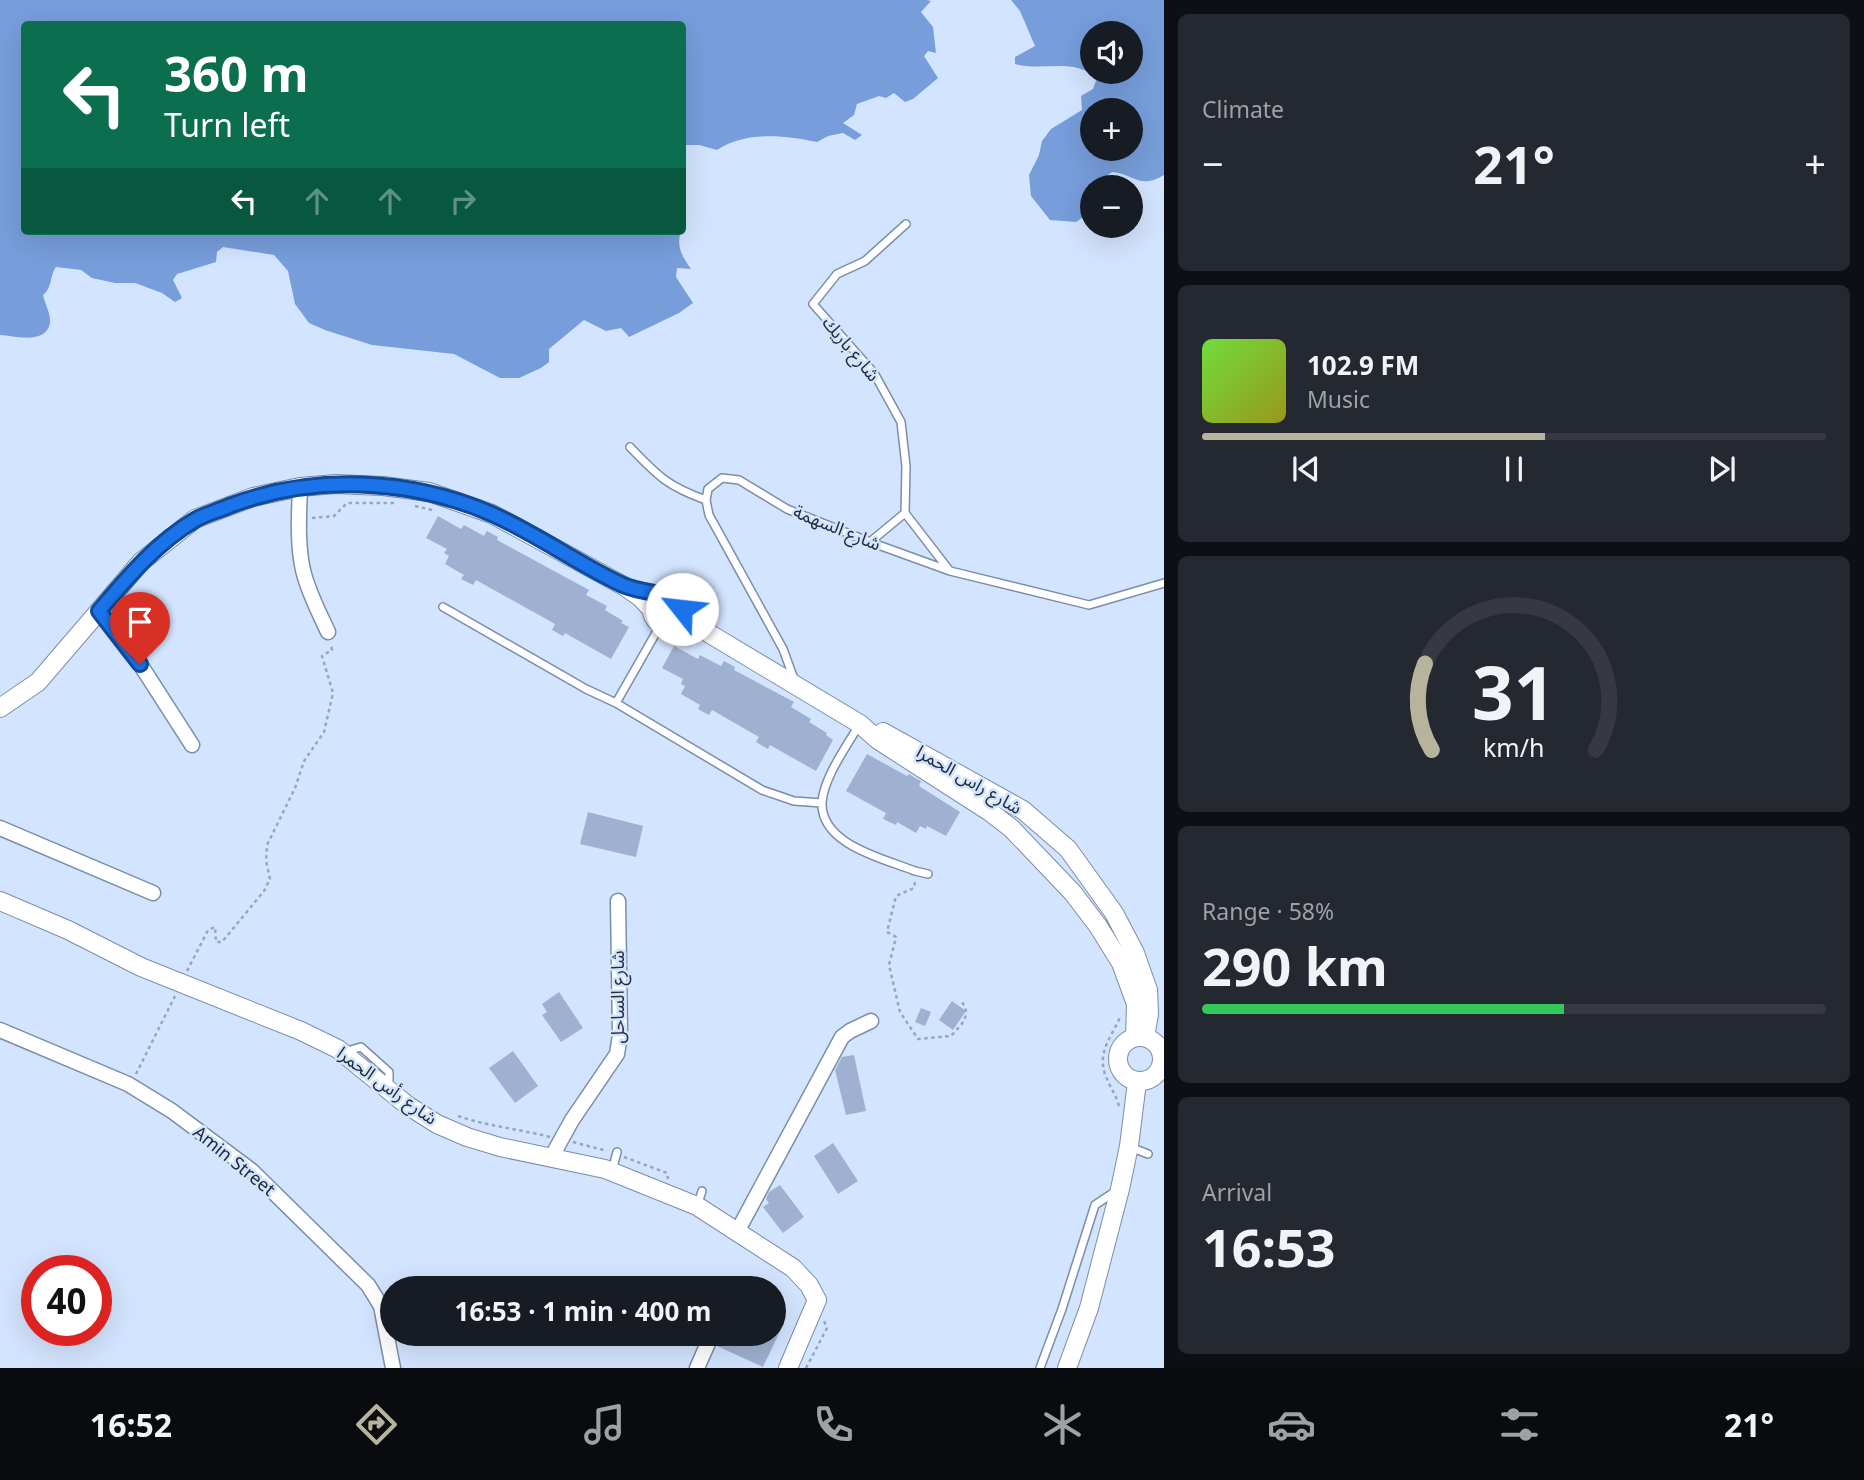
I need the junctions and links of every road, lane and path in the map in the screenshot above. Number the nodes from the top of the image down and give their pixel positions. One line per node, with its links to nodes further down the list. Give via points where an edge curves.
1 (906, 224): 8 (lane, شارع باريك, via 865,261 837,274 813,304 874,373 901,422)
2 (630, 447): 4 (lane, via 662,480)
3 (300, 487): 9 (street); 13 (street, شارع راس الحمرا, via 383,485 429,492 492,514); 15 (street, شارع راس الحمرا, via 254,497 195,520 141,562)
4 (706, 500): 10 (lane, شارع السهمة, via 708,489 722,478 739,480 788,509); 18 (lane, via 709,515)
5 (402, 504): 9 (path, via 347,503 334,516)
6 (414, 506): 7 (path)
7 (439, 512)
8 (905, 513): 10 (lane); 11 (lane)
9 (299, 519): 17 (street, via 303,569)
10 (870, 542): 11 (lane, شارع السهمة)
11 (950, 571): 12 (lane, شارع السهمة, via 1089,605)
12 (1164, 583)
13 (624, 586): 16 (street, شارع راس الحمرا); 16 (street, شارع راس الحمرا, via 678,600)
14 (443, 607): 19 (lane)
15 (99, 611): 20 (street, شارع راس الحمرا, via 38,681); 22 (street)
16 (668, 617): 18 (street, شارع راس الحمرا, via 710,634); 19 (lane)
17 (328, 632): 30 (path, via 332,650 322,656 333,693 329,713 324,733 304,761 267,845 270,879 222,942 216,942 215,927 208,930)
18 (792, 679): 21 (street, شارع راس الحمرا)
19 (616, 703): 23 (lane, via 762,790 794,801)
20 (0, 708)
21 (860, 724): 23 (lane, via 835,765); 35 (street, شارع راس الحمرا, via 1011,828 1073,893 1121,963 1136,1004); 35 (street, شارع راس الحمرا, via 885,732 1023,810 1068,849 1114,913 1135,953 1148,990 1149,1014)
22 (192, 745)
23 (822, 803): 25 (lane, via 833,833 844,842)
24 (0, 828): 27 (street)
25 (928, 874)
26 (915, 880): 31 (path, via 914,888 896,896 887,932 896,937 889,965 900,1013 918,1038 951,1036 967,1016)
27 (153, 893)
28 (0, 901): 30 (street, شارع رأس الحمرا)
29 (618, 901): 41 (street, شارع الساحل, via 620,1045)
30 (181, 984): 37 (path); 45 (street, شارع رأس الحمرا, via 301,1031 343,1053 437,1124 467,1138)
31 (962, 1002)
32 (1122, 1012): 40 (path, via 1102,1058 1120,1114)
33 (871, 1021): 49 (street, via 842,1037)
34 (0, 1030): 51 (street, Amin Street, via 128,1084 252,1171 368,1285 381,1306)
35 (1140, 1037): 36 (street, via 1156,1044); 38 (street, via 1121,1048 1118,1065 1129,1079)
36 (1163, 1055): 38 (street, via 1157,1075)
37 (134, 1078)
38 (1138, 1082): 40 (street)
39 (453, 1114): 41 (path)
40 (1133, 1118): 42 (street)
41 (561, 1140): 43 (path); 45 (street, شارع الساحل)
42 (1129, 1146): 44 (lane); 47 (street)
43 (617, 1153): 46 (lane); 48 (path, via 667,1173)
44 (1148, 1154)
45 (551, 1158): 46 (street, شارع رأس الحمرا)
46 (611, 1172): 48 (street, شارع رأس الحمرا)
47 (1119, 1189): 54 (lane, via 1095,1205); 55 (street)
48 (671, 1196): 49 (street, شارع رأس الحمرا, via 699,1199)
49 (737, 1232): 53 (street, شارع رأس الحمرا, via 793,1268 817,1300)
50 (707, 1346): 52 (street)
51 (393, 1368)
52 (697, 1368)
53 (788, 1368)
54 (1040, 1368)
55 (1067, 1368)

